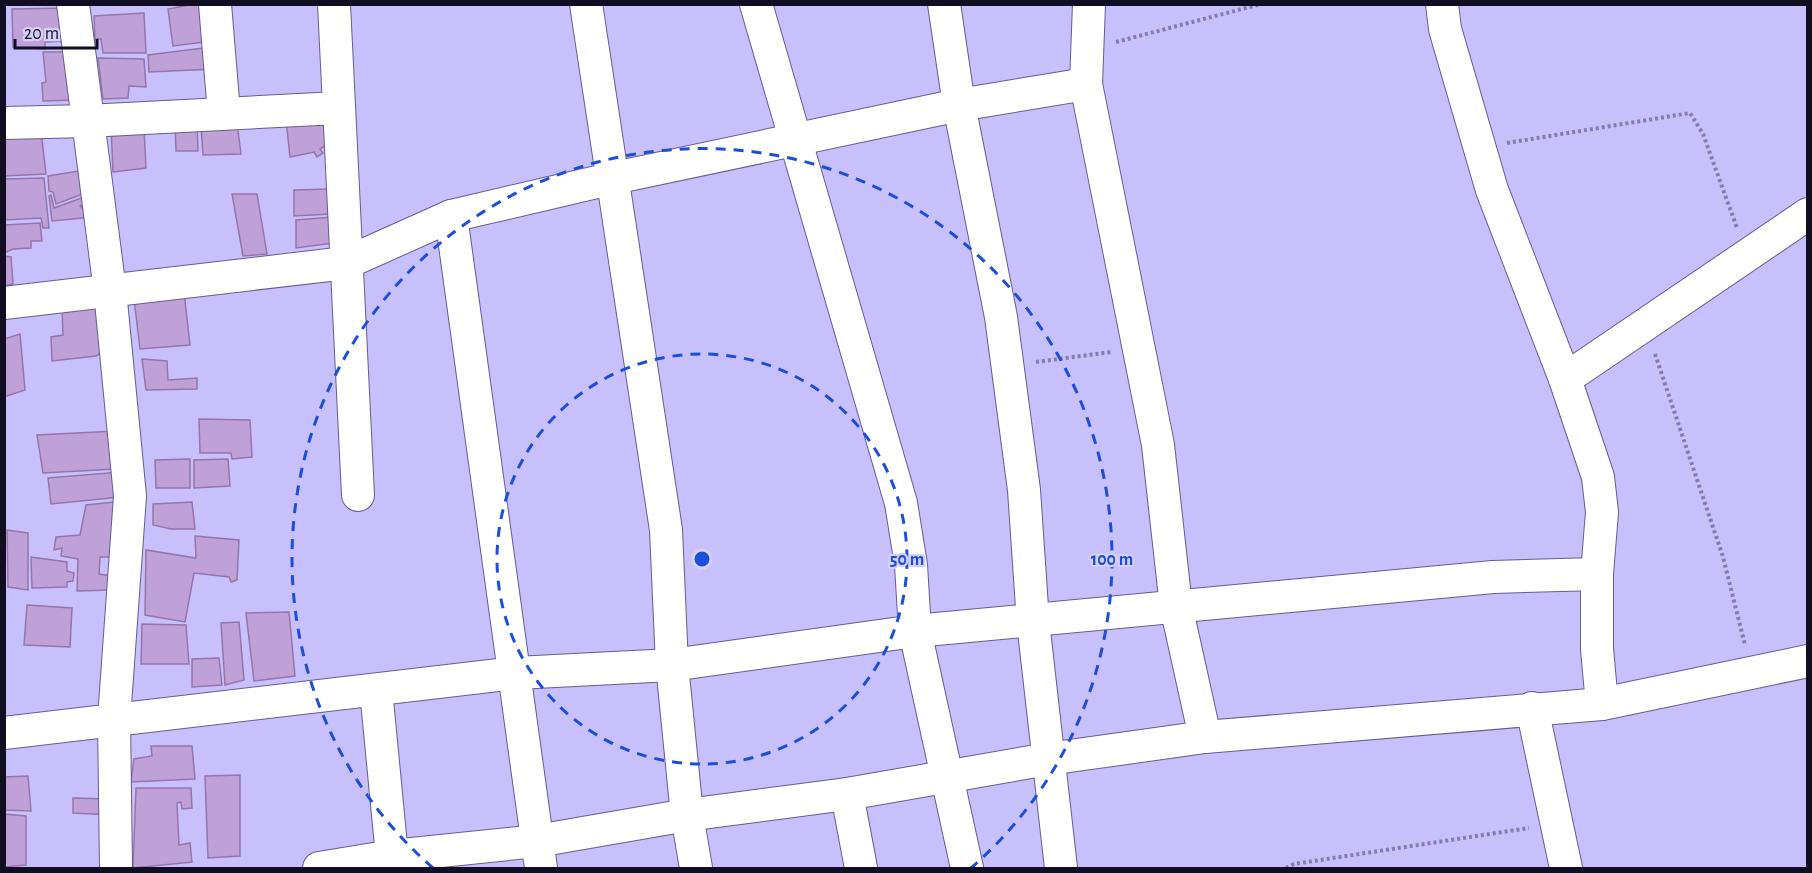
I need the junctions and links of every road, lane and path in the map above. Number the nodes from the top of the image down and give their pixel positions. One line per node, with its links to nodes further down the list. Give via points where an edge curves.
1 (73, 4): 15 (street)
2 (215, 4): 14 (street)
3 (334, 4): 13 (street)
4 (586, 4): 19 (street)
5 (756, 4): 17 (street)
6 (944, 4): 12 (street)
7 (1089, 4): 10 (street)
8 (1261, 4): 10 (path)
9 (1442, 4): 18 (street, via 1445,29)
10 (1088, 49): 11 (street)
11 (1086, 84): 12 (street); 27 (street)
12 (959, 105): 17 (street); 28 (street)
13 (338, 108): 14 (street); 23 (street)
14 (224, 113): 15 (street)
15 (87, 121): 16 (street); 24 (street)
16 (4, 123)
17 (795, 139): 19 (street); 34 (street, via 901,502 911,565)
18 (1480, 147): 22 (path, via 1690,113 1703,134); 29 (street, via 1492,190)
19 (614, 178): 21 (street); 36 (street, via 666,530)
20 (1808, 214): 22 (street)
21 (451, 216): 23 (street); 38 (street)
22 (1748, 255): 26 (street)
23 (346, 263): 24 (street); 30 (street)
24 (110, 291): 25 (street); 42 (street, via 130,496)
25 (4, 303)
26 (1645, 325): 29 (street); 37 (path, via 1723,557)
27 (1139, 348): 28 (path); 32 (street, via 1158,445)
28 (1008, 366): 33 (street, via 1024,490)
29 (1565, 379): 31 (street, via 1598,477 1602,512)
30 (358, 495)
31 (1597, 574): 32 (street, via 1493,578); 40 (street)
32 (1176, 606): 33 (street); 44 (street)
33 (1033, 622): 34 (street); 45 (street)
34 (915, 631): 36 (street); 46 (street)
35 (1808, 661): 37 (street)
36 (672, 665): 38 (street); 48 (street)
37 (1752, 672): 40 (street)
38 (516, 673): 39 (street); 50 (street)
39 (376, 690): 42 (street); 51 (street)
40 (1602, 704): 41 (street)
41 (1532, 708): 44 (street); 49 (street)
42 (114, 719): 43 (street); 52 (street)
43 (4, 733)
44 (1205, 737): 45 (street)
45 (1048, 759): 46 (street); 57 (street)
46 (947, 775): 47 (street); 56 (street)
47 (847, 794): 48 (street); 55 (street)
48 (687, 815): 50 (street); 54 (street)
49 (1557, 824): 58 (path); 59 (street)
50 (539, 855): 51 (street)
51 (392, 856): 53 (street)
52 (116, 868)
53 (319, 868)
54 (696, 868)
55 (861, 868)
56 (967, 868)
57 (1061, 868)
58 (1286, 868)
59 (1566, 868)

